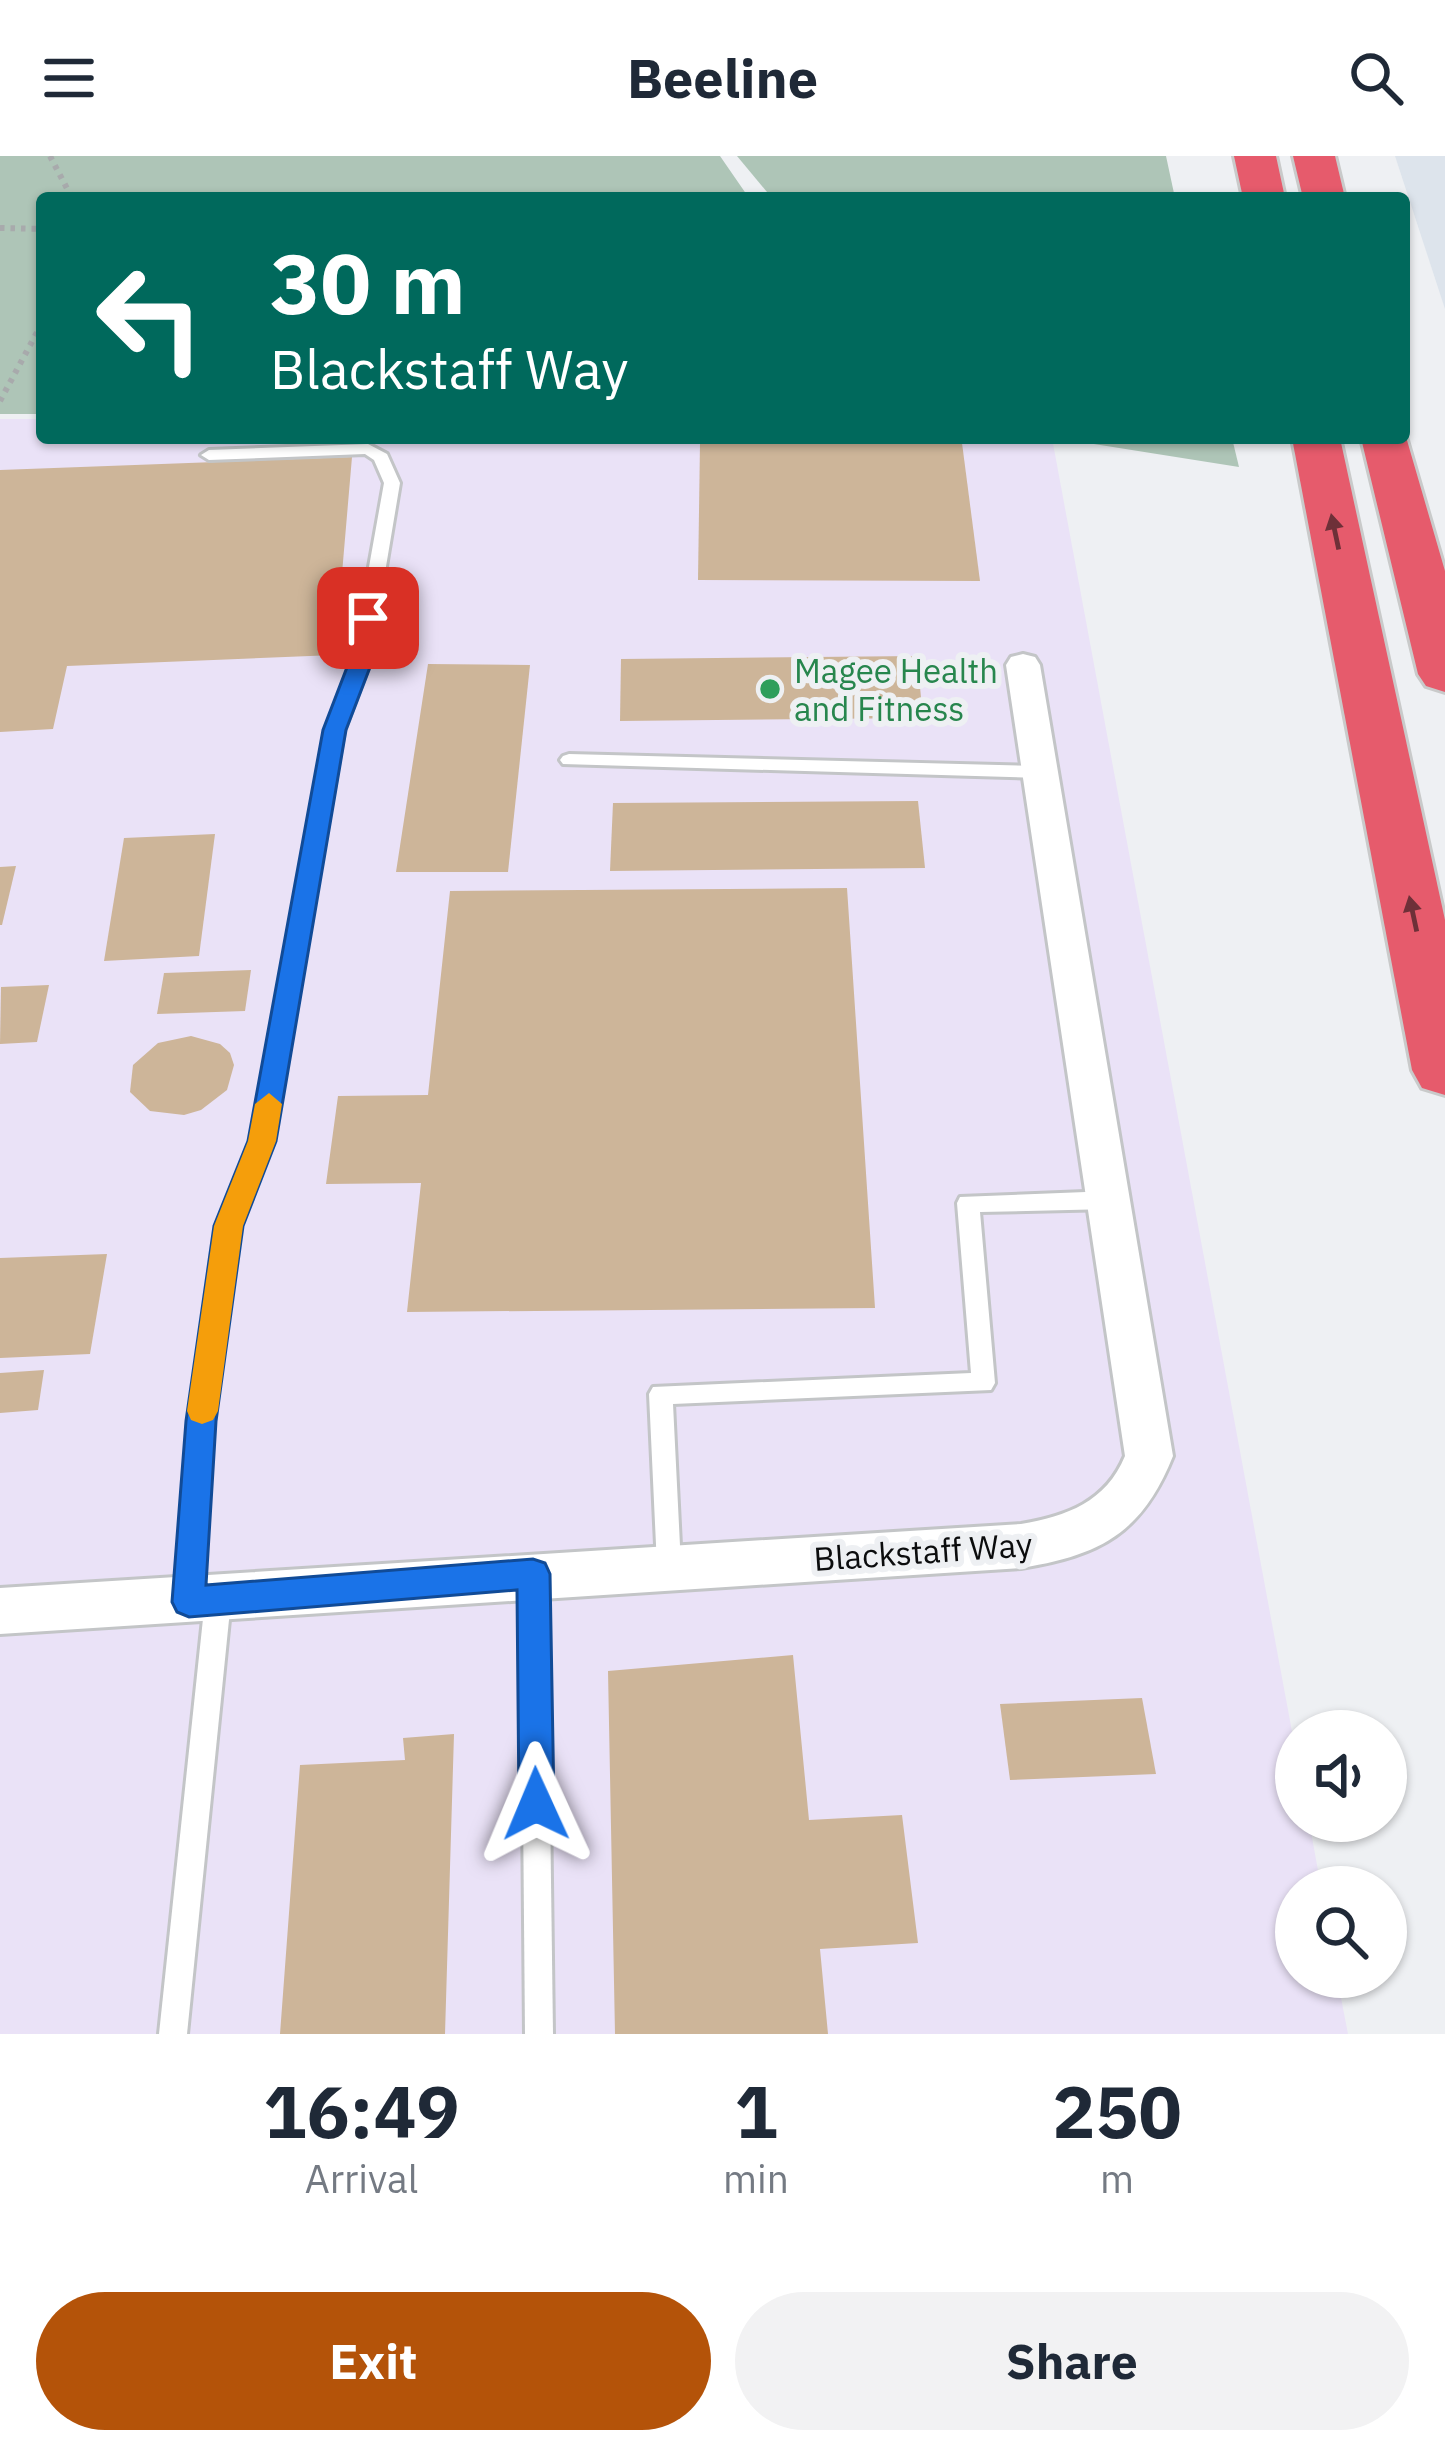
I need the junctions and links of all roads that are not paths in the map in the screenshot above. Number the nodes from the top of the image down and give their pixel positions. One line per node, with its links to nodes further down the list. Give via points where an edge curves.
1 (1255, 156): 3 (highway)
2 (1314, 156): 4 (highway)
3 (1263, 192)
4 (1323, 192)
5 (1317, 444): 12 (highway, one-way to 5)
6 (1387, 444): 9 (highway)
7 (209, 455): 16 (lane, via 368,449 381,457 392,483 361,662 334,730 262,1141 229,1226 201,1421)
8 (1023, 664): 11 (street, Blackstaff Way)
9 (1445, 674)
10 (569, 760): 11 (lane)
11 (1040, 772): 13 (street, Blackstaff Way)
12 (1445, 1070)
13 (1111, 1200): 14 (street, Blackstaff Way, via 1149,1456 1124,1504 1058,1541); 14 (lane, via 968,1203 983,1383 661,1394)
14 (669, 1566): 15 (street, Blackstaff Way)
15 (533, 1574): 16 (street, Blackstaff Way); 19 (lane)
16 (204, 1601): 17 (street, Blackstaff Way); 18 (lane)
17 (0, 1611)
18 (173, 2034)
19 (539, 2034)

